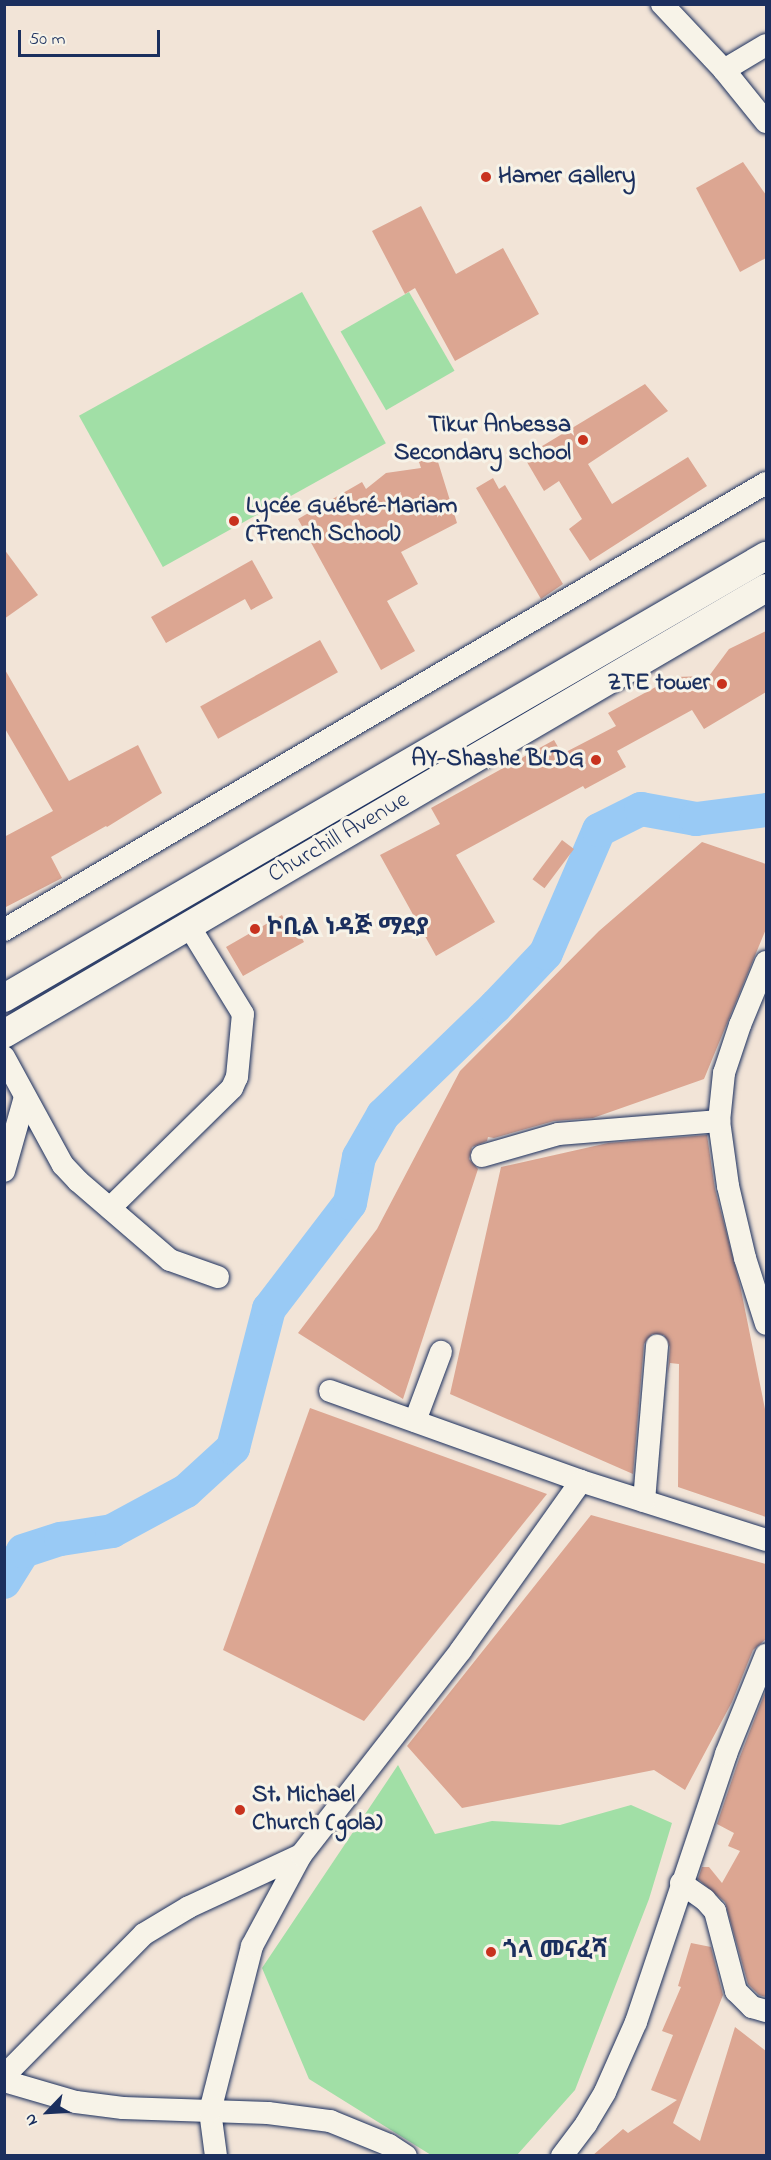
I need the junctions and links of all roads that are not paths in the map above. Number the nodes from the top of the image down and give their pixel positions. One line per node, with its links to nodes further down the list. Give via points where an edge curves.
1 (662, 4): 3 (street)
2 (766, 45): 3 (street)
3 (724, 70): 4 (street)
4 (766, 122)
5 (766, 483): 9 (street)
6 (766, 555): 11 (main road, Churchill Avenue)
7 (766, 588): 8 (main road, Churchill Avenue)
8 (189, 926): 12 (main road, Churchill Avenue); 18 (street, via 243,1014 237,1077 232,1088)
9 (4, 930)
10 (766, 962): 15 (street, via 724,1073)
11 (4, 998)
12 (4, 1034)
13 (4, 1057): 14 (street)
14 (25, 1098): 17 (street); 18 (street, via 63,1165)
15 (719, 1121): 16 (street, via 558,1134); 20 (street, via 735,1216)
16 (482, 1156)
17 (4, 1171)
18 (110, 1208): 19 (street, via 170,1260)
19 (218, 1277)
20 (766, 1324)
21 (657, 1346): 26 (street)
22 (441, 1352): 24 (street)
23 (330, 1392): 24 (street)
24 (415, 1421): 25 (street)
25 (581, 1481): 26 (street); 29 (street, via 461,1650)
26 (644, 1501): 27 (street)
27 (766, 1540)
28 (766, 1655): 30 (street, via 737,1723)
29 (301, 1855): 32 (street, via 189,1907 144,1934); 34 (street, via 252,1946)
30 (681, 1883): 31 (street, via 715,1911 736,1991 752,2007); 37 (street, via 622,2055 591,2116)
31 (766, 2011)
32 (4, 2076)
33 (4, 2081): 34 (street, via 76,2102)
34 (210, 2111): 35 (street); 36 (street, via 330,2121)
35 (216, 2156)
36 (406, 2156)
37 (562, 2156)

